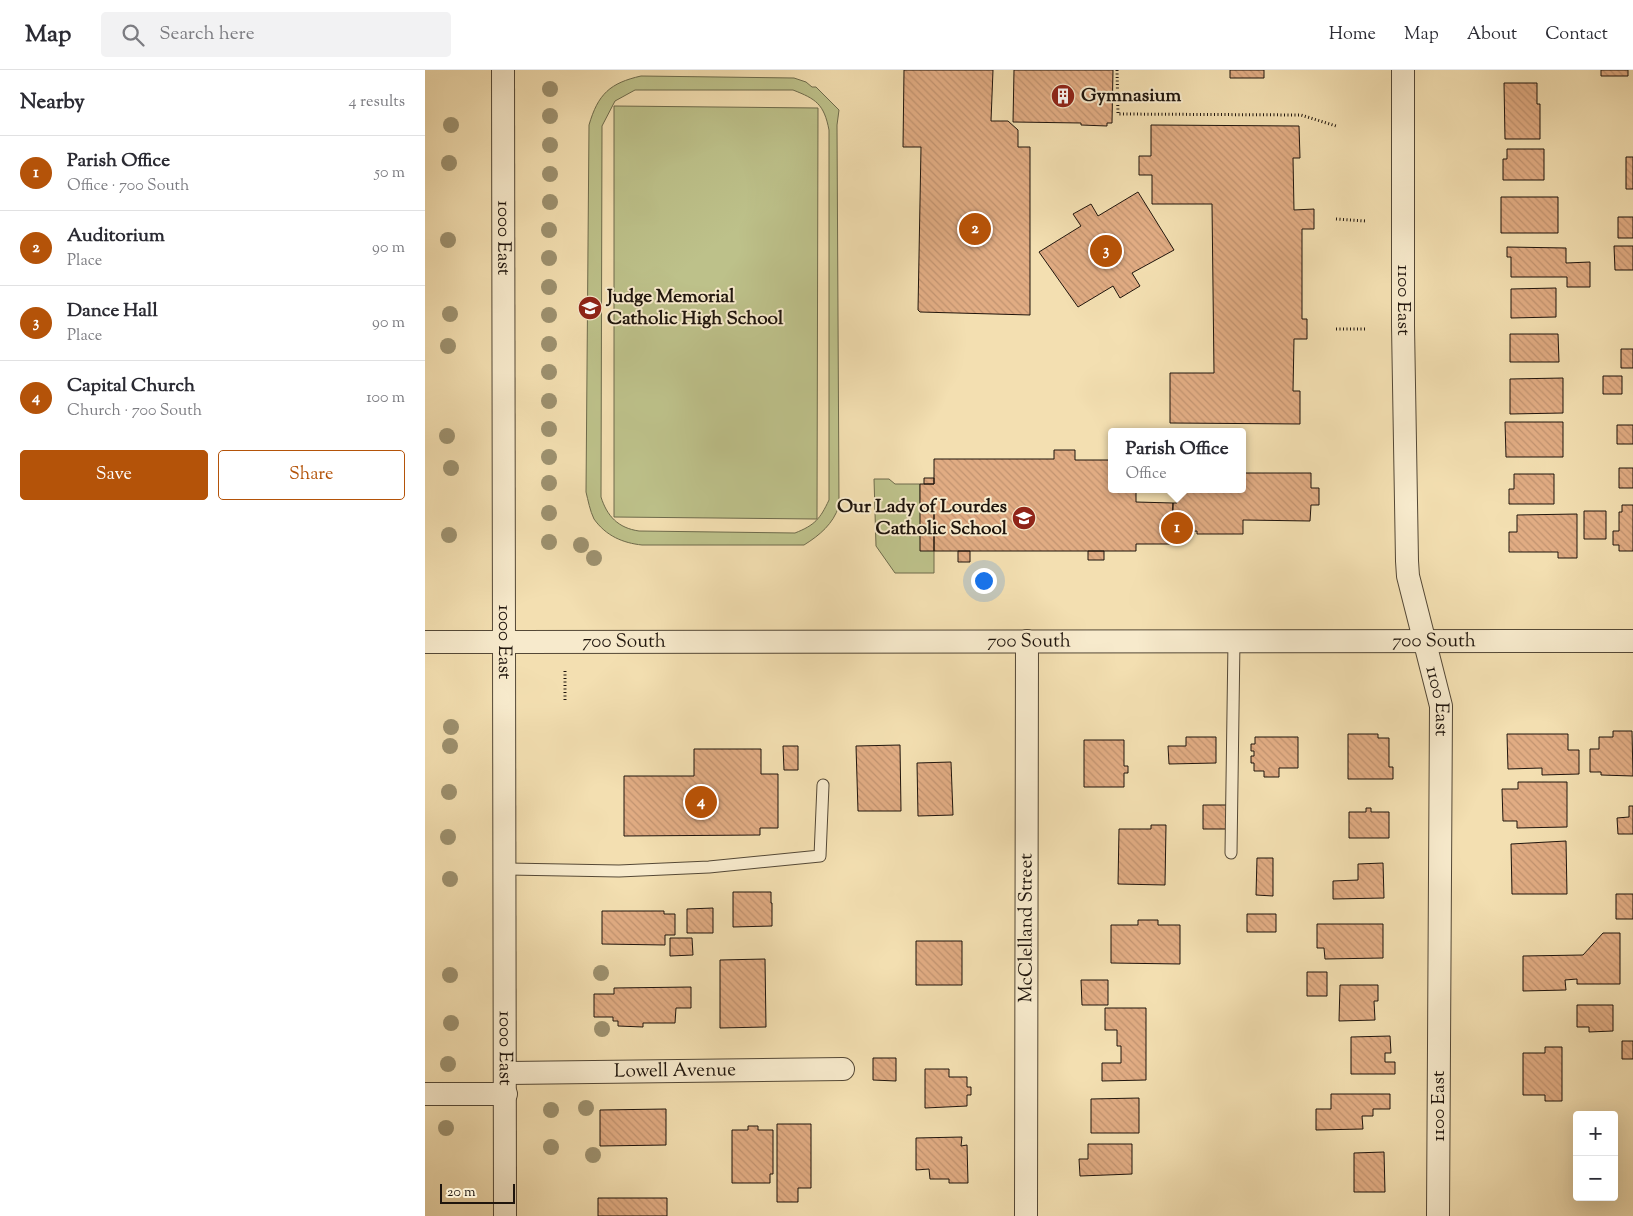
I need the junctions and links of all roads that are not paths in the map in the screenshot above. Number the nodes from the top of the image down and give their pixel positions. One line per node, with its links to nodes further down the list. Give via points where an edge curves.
1 (503, 70): 3 (street, 1000 East)
2 (1403, 70): 6 (street, 1100 East, via 1407,561)
3 (504, 641): 4 (street, 700 South); 8 (street, 700 South); 11 (street, 1000 East)
4 (1027, 641): 5 (street, 700 South); 16 (street, McClelland Street)
5 (1234, 641): 6 (street, 700 South); 10 (lane)
6 (1424, 641): 7 (street, 700 South); 17 (street, 1100 East, via 1441,706)
7 (1633, 641)
8 (425, 642)
9 (823, 784): 11 (lane, via 820,856 709,867 619,871)
10 (1231, 853)
11 (505, 868): 13 (street, 1000 East)
12 (843, 1069): 13 (street, Lowell Avenue)
13 (506, 1084): 14 (street, Lowell Avenue); 15 (street, 1000 East)
14 (425, 1094)
15 (505, 1216)
16 (1026, 1216)
17 (1438, 1216)

